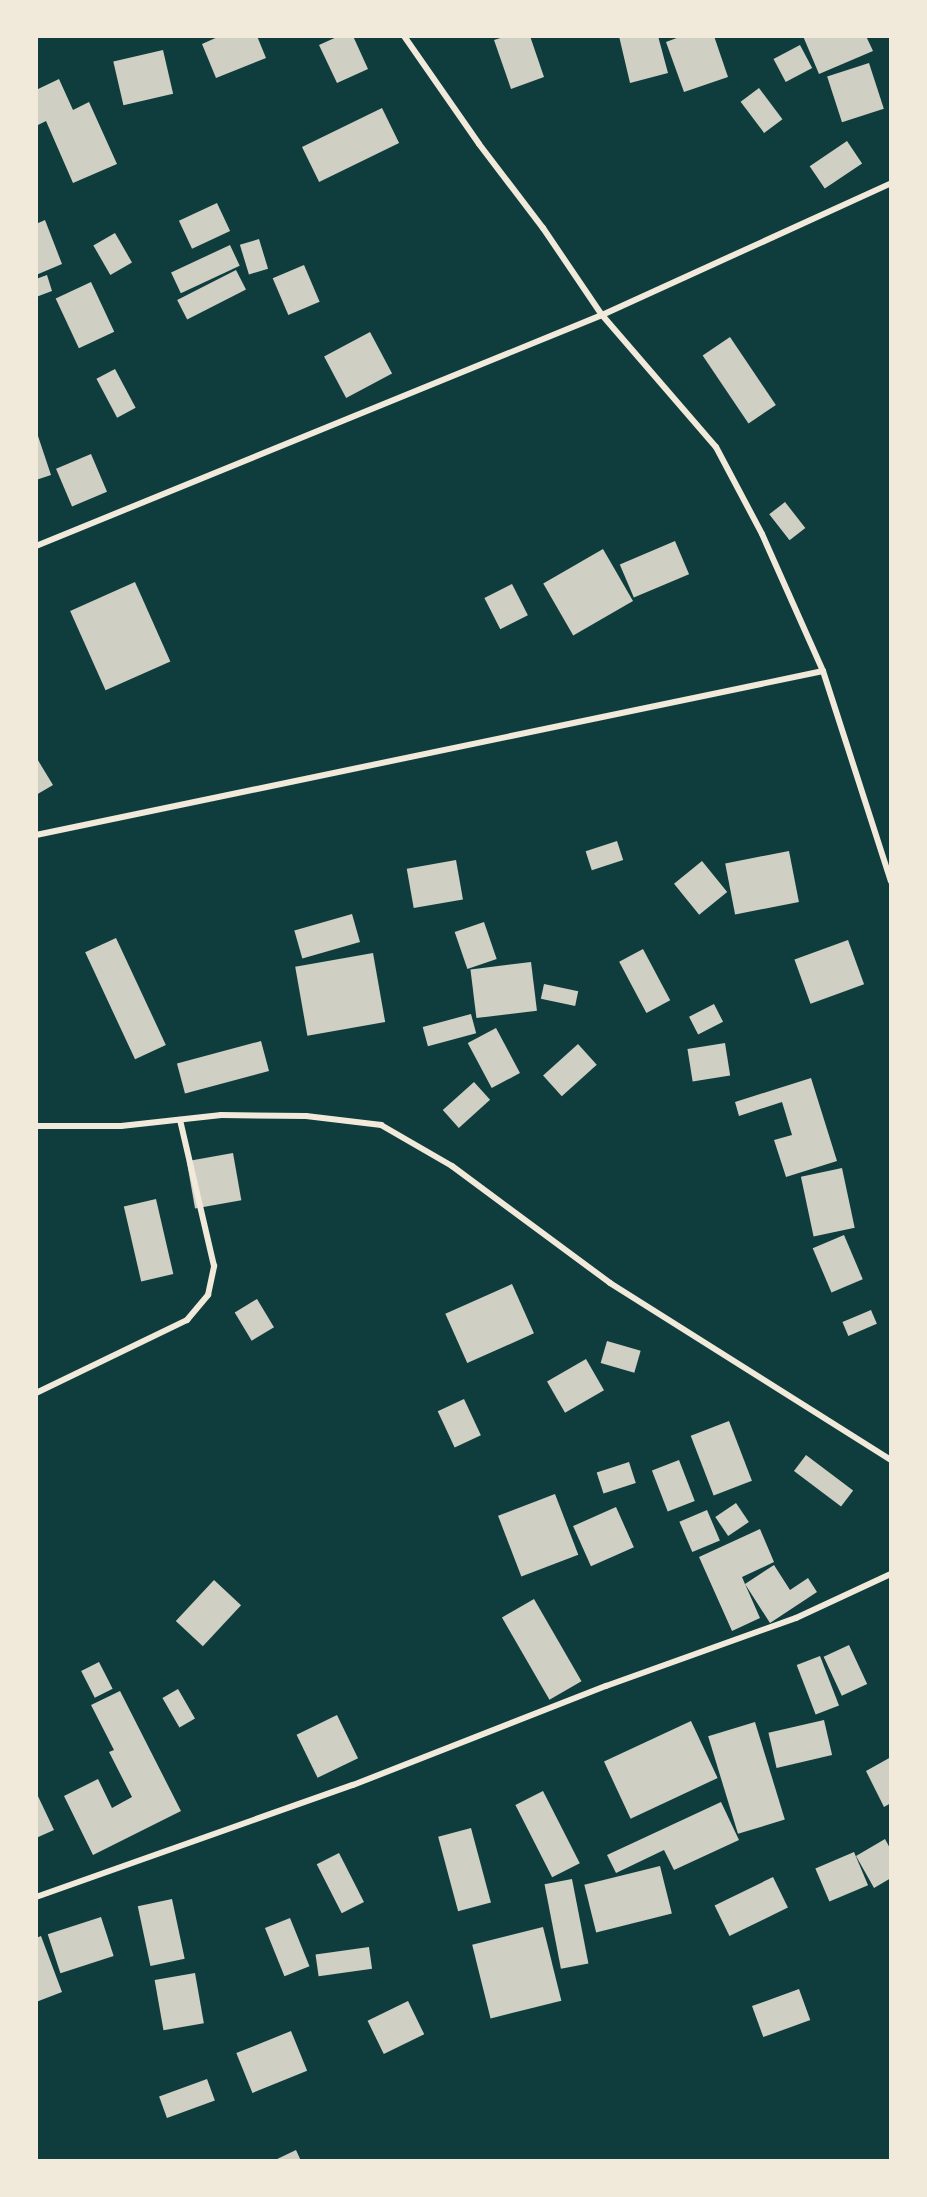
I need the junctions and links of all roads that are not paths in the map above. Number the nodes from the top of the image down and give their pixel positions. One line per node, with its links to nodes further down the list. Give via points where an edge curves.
1 (404, 36): 3 (street)
2 (891, 183): 3 (street)
3 (602, 315): 4 (street); 5 (street, via 716,447 762,534)
4 (36, 546)
5 (823, 671): 6 (street); 7 (street)
6 (38, 833)
7 (891, 881)
8 (180, 1120): 9 (street, via 121,1126); 10 (street, via 214,1266 208,1295 187,1320); 11 (street, via 221,1115 306,1116 381,1125 452,1166 610,1283)
9 (36, 1126)
10 (36, 1393)
11 (891, 1460)
12 (891, 1574): 13 (street, via 796,1618 606,1686 353,1785)
13 (36, 1898)

